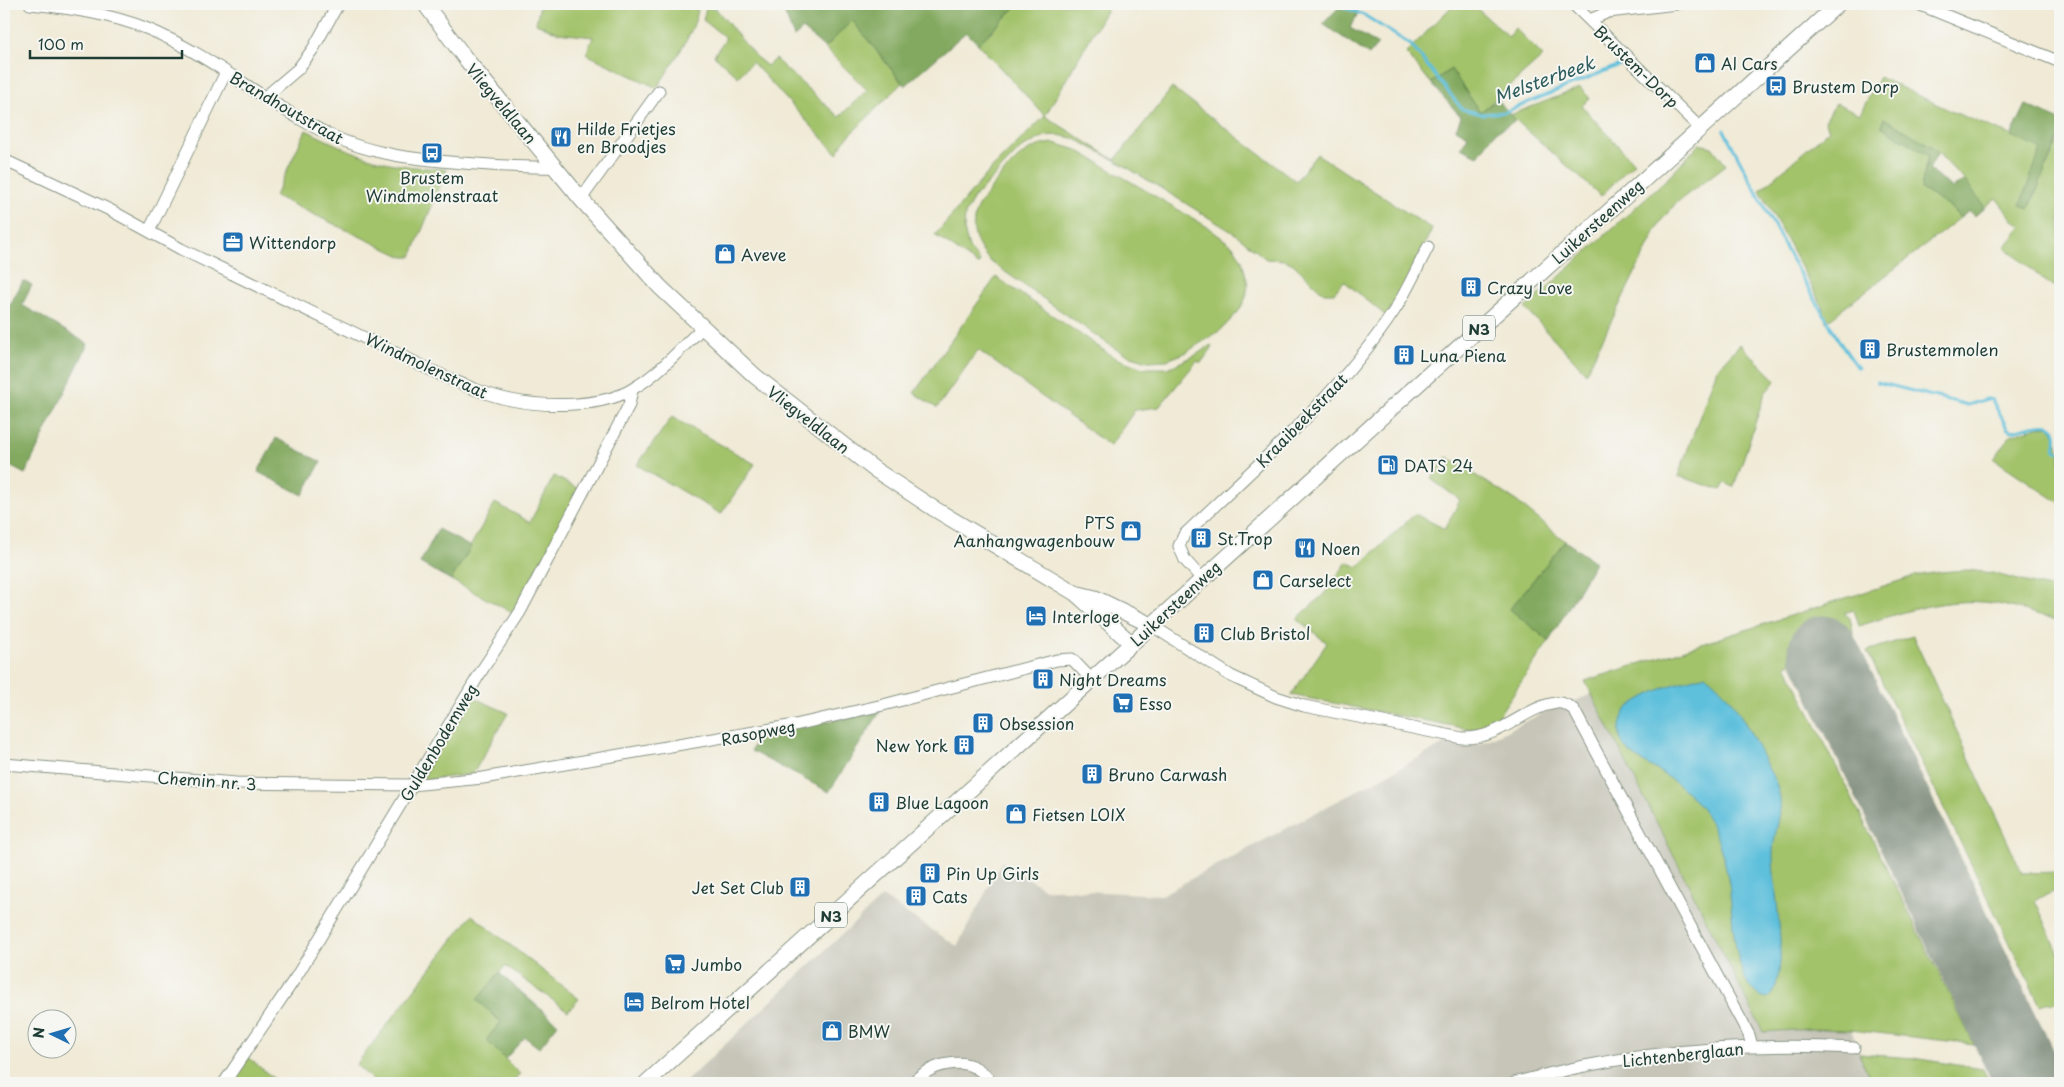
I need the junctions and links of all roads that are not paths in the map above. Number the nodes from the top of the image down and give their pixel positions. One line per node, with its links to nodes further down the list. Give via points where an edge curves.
1 (30, 4): 10 (street, Brandhoutstraat, via 95,14 148,29)
2 (338, 4): 12 (street, via 298,69)
3 (425, 4): 15 (main road, Vliegveldlaan)
4 (1573, 4): 8 (street, Brustem-Dorp)
5 (1676, 4): 8 (street, via 1608,12)
6 (1838, 4): 13 (main road, Luikersteenweg / N3)
7 (1918, 4): 9 (street)
8 (1590, 20): 13 (street, Brustem-Dorp)
9 (2060, 62)
10 (226, 72): 12 (street, Brandhoutstraat); 17 (street)
11 (660, 91): 16 (street)
12 (265, 97): 15 (street, Brandhoutstraat, via 328,134 394,156)
13 (1700, 128): 21 (main road, Luikersteenweg / N3)
14 (4, 160): 17 (street, Windmolenstraat)
15 (555, 167): 16 (main road, Vliegveldlaan)
16 (582, 199): 19 (main road, Vliegveldlaan, via 660,287)
17 (148, 231): 20 (street, Windmolenstraat, via 475,390 510,400 546,404 595,401)
18 (1428, 247): 21 (street, Kraaibeekstraat, via 1396,309 1357,362 1295,428 1184,535 1179,546 1185,560)
19 (702, 328): 20 (street, Windmolenstraat); 22 (main road, Vliegveldlaan, via 786,402 874,469)
20 (632, 390): 27 (street, Guldenbodemweg, via 629,405 531,592)
21 (1202, 579): 23 (main road, Luikersteenweg / N3)
22 (1075, 593): 23 (main road, Vliegveldlaan, via 1095,598); 24 (main road, Vliegveldlaan)
23 (1151, 625): 24 (main road, Luikersteenweg / N3); 28 (street, via 1210,664 1262,691 1304,706 1350,716 1462,738 1477,738 1543,707 1564,703 1574,710)
24 (1131, 644): 25 (main road, Luikersteenweg / N3)
25 (1092, 680): 27 (street, Rasopweg, via 1072,659 1057,660 883,706 795,725 491,777); 31 (main road, Luikersteenweg / N3)
26 (4, 764): 27 (street, Chemin nr. 3, via 236,783)
27 (411, 786): 30 (street, Guldenbodemweg, via 296,977)
28 (1752, 1046): 29 (street, Lichtenberglaan); 34 (street, Lichtenberglaan, via 1650,1055)
29 (1854, 1048)
30 (224, 1083)
31 (646, 1083)
32 (912, 1083): 33 (street, via 931,1068 962,1063 978,1070)
33 (991, 1083)
34 (1514, 1083)

